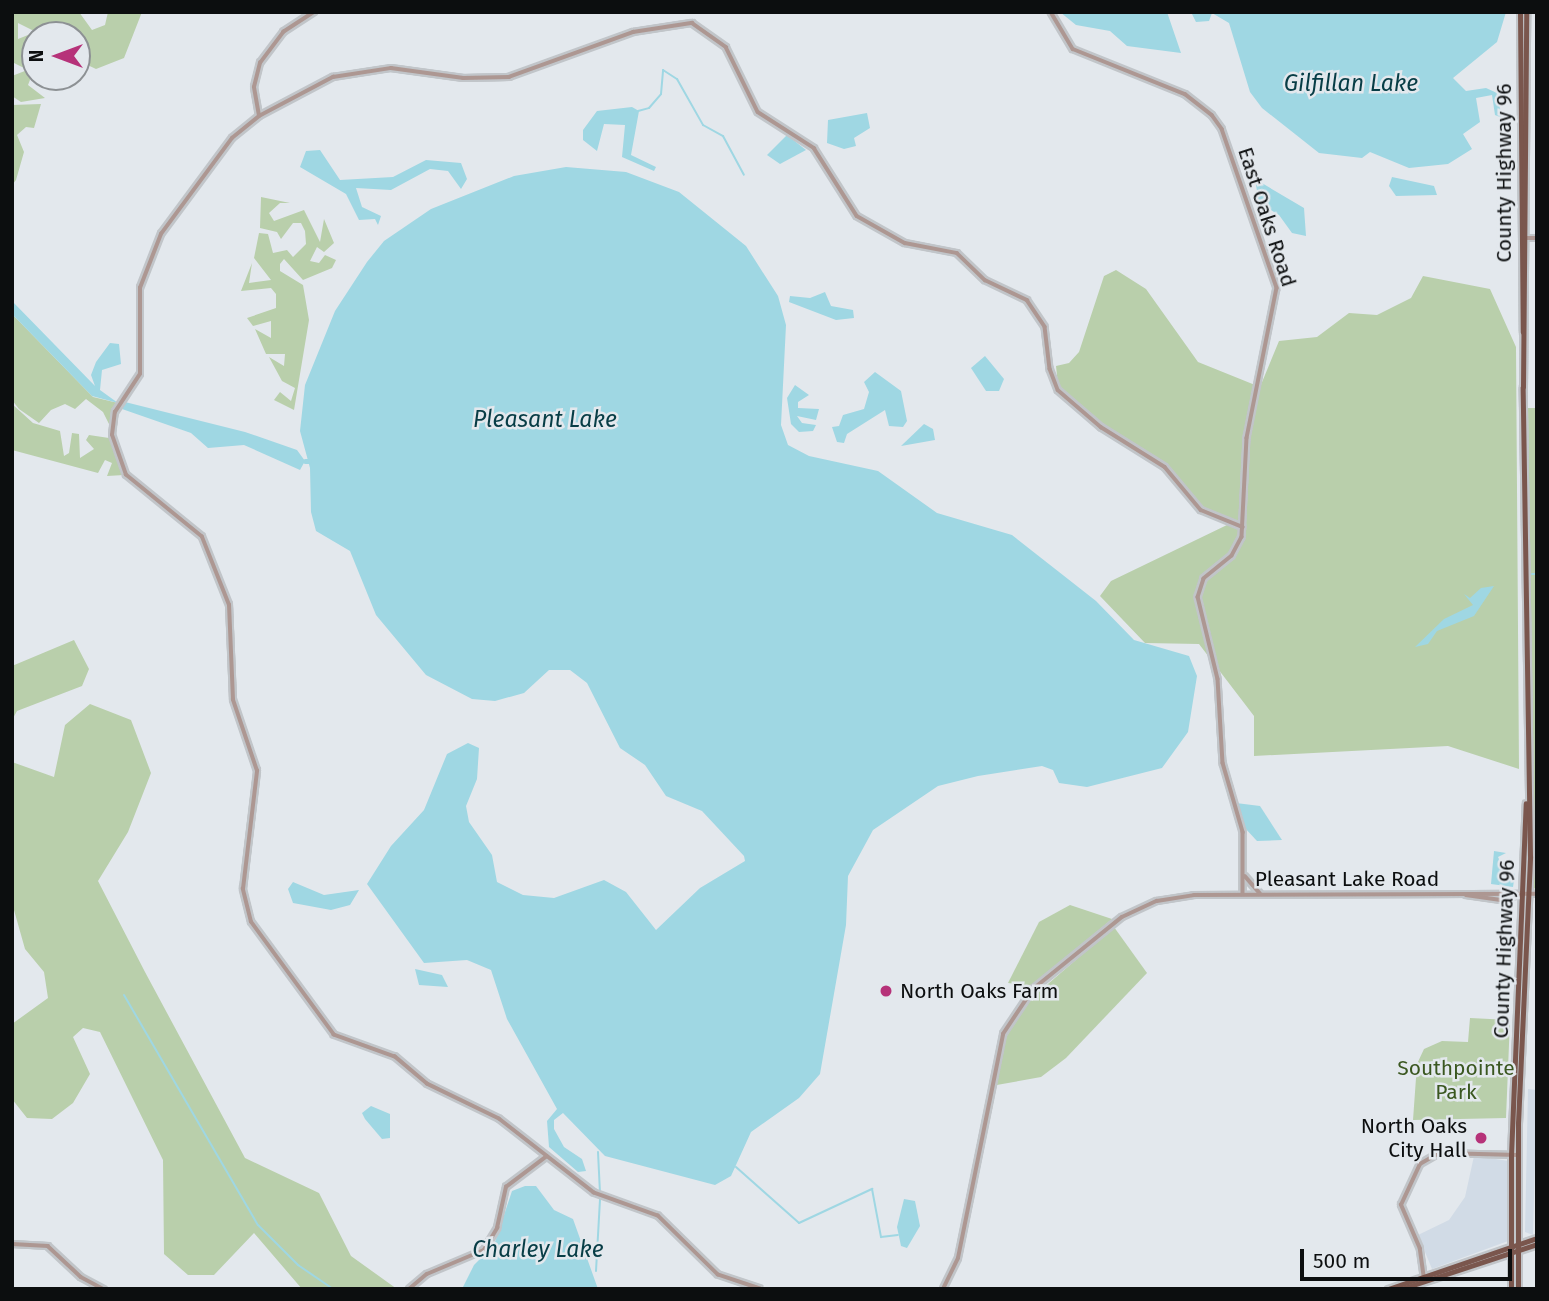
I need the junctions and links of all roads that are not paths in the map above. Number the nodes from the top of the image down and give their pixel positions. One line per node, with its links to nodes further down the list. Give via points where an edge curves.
1 (314, 12): 5 (street, via 287,28 271,46 254,80)
2 (1051, 12): 8 (street, East Oaks Road, via 1073,48 1185,94 1222,130 1278,296 1247,438)
3 (1520, 12): 6 (main road, County Highway 96)
4 (1526, 12): 6 (main road, County Highway 96)
5 (259, 116): 8 (street, via 355,71 391,68 504,78 642,29 680,22 703,27 726,47 755,108 809,143 856,216 905,243 957,253 985,280 1027,300 1045,327 1058,390 1101,427 1165,467 1201,510); 16 (street, via 225,146 152,250 140,288 143,358 112,429 120,467 198,531 229,605 234,707 257,771 243,892 251,922 332,1034 395,1057 427,1084 499,1119)
6 (1523, 238): 7 (street); 12 (main road, County Highway 96)
7 (1537, 238)
8 (1243, 527): 9 (street, via 1235,552 1204,579 1198,603 1218,679 1222,754 1243,832)
9 (1243, 872): 10 (street); 14 (street, via 1250,887)
10 (1243, 894): 14 (street, Pleasant Lake Road); 28 (street, Pleasant Lake Road, via 1167,899 1131,912 1049,974 1018,1008 993,1060 958,1258)
11 (1464, 894): 12 (street, Pleasant Lake Road); 12 (street, Pleasant Lake Road, via 1492,901); 14 (street, Pleasant Lake Road)
12 (1525, 894): 13 (street); 15 (main road, County Highway 96)
13 (1537, 894)
14 (1265, 895)
15 (1514, 1155): 17 (main road, County Highway 96); 21 (main road, County Highway 96); 24 (street, via 1438,1153 1420,1164 1401,1208 1420,1249)
16 (547, 1156): 25 (street, via 506,1187 497,1227 484,1250); 27 (street, via 594,1193 658,1216 718,1275)
17 (1518, 1229): 18 (main road); 20 (main road, County Highway 96)
18 (1536, 1240): 20 (main road)
19 (12, 1244): 26 (street, via 48,1246 81,1277)
20 (1518, 1247): 21 (main road); 32 (main road, County Highway 96)
21 (1511, 1249): 22 (main road); 23 (main road, County Highway 96); 24 (main road)
22 (1493, 1259): 23 (main road, via 1503,1261); 24 (main road)
23 (1511, 1272): 31 (main road, County Highway 96)
24 (1424, 1278): 29 (main road); 30 (main road)
25 (410, 1287)
26 (104, 1289)
27 (760, 1289)
28 (943, 1289)
29 (1388, 1289)
30 (1401, 1289)
31 (1511, 1289)
32 (1518, 1289)

